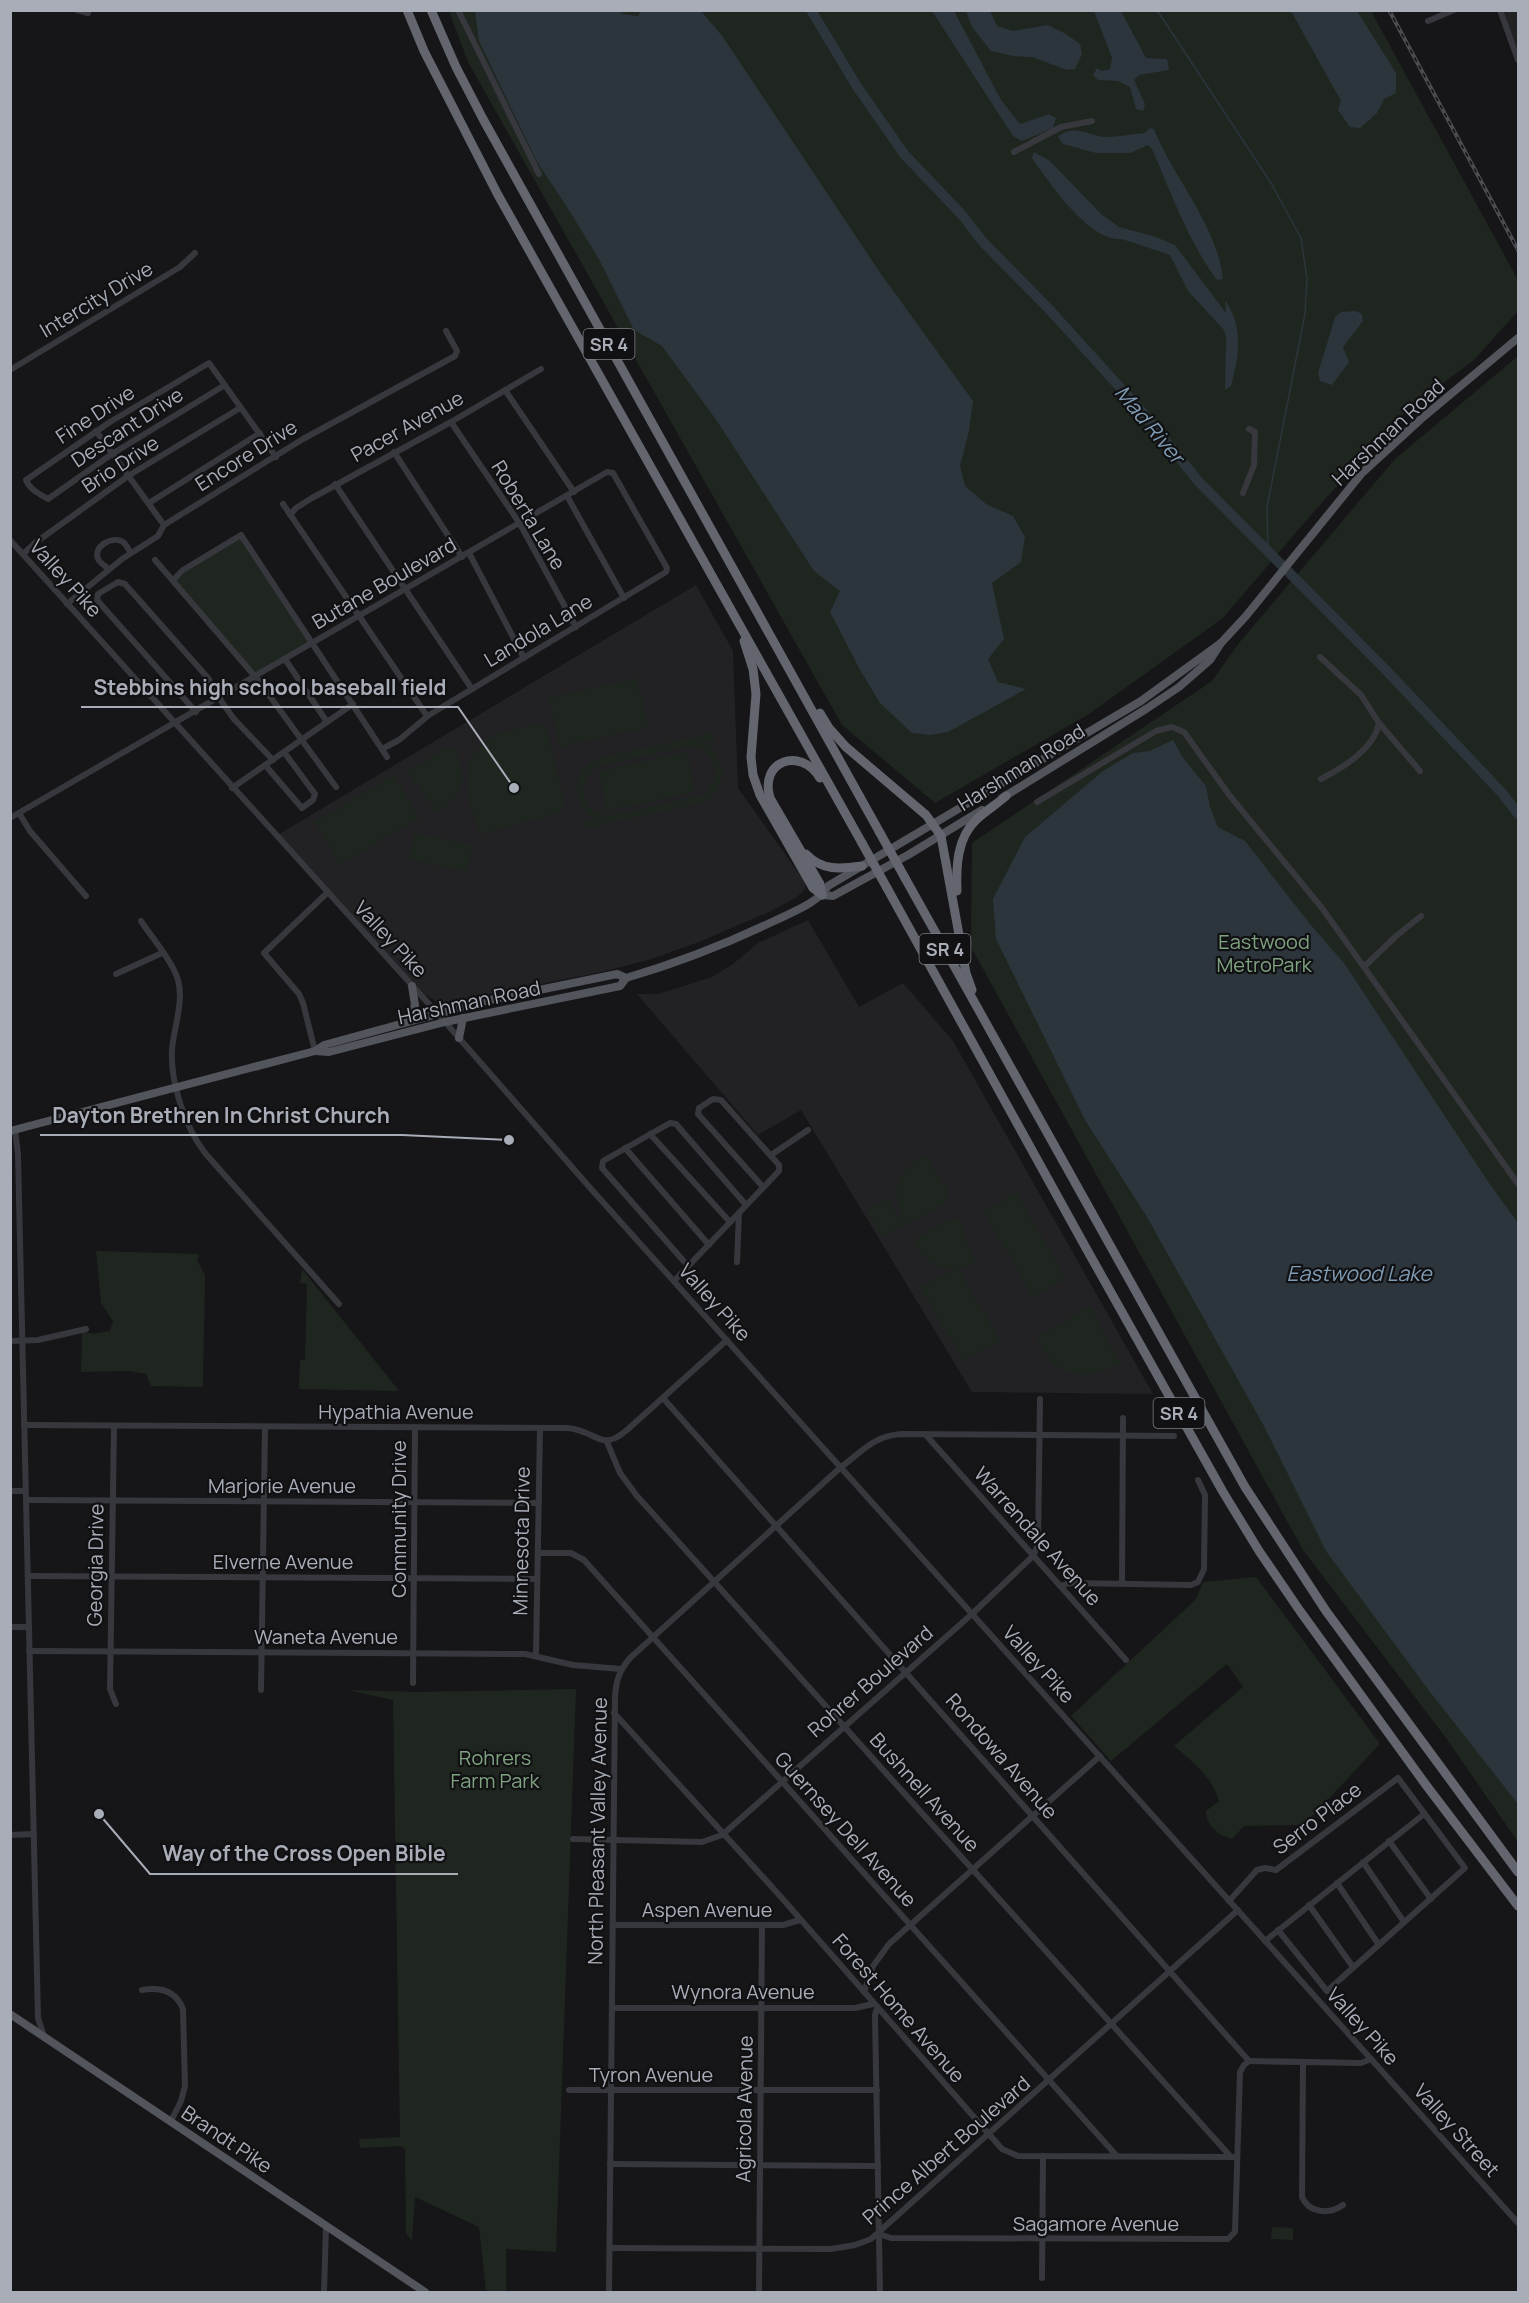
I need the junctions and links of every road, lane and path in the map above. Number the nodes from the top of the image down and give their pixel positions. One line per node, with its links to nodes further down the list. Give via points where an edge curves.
1 (77, 10): 7 (street)
2 (407, 10): 51 (highway, SR 4, via 498,195)
3 (431, 10): 59 (highway, SR 4, via 483,119)
4 (458, 10): 12 (street)
5 (1454, 10): 8 (street)
6 (1500, 10): 9 (street)
7 (88, 13)
8 (1428, 21)
9 (1518, 60)
10 (1092, 121): 11 (street, via 1061,127)
11 (1014, 152)
12 (539, 174)
13 (195, 253): 17 (street, Intercity Drive, via 180,267)
14 (446, 332): 27 (street, Encore Drive, via 457,354)
15 (1518, 338): 55 (main road, Harshman Road, via 1367,468)
16 (541, 369): 19 (street, Pacer Avenue)
17 (10, 370)
18 (225, 385): 20 (street); 23 (street, Fine Drive, via 209,363); 26 (street, Descant Drive)
19 (505, 390): 21 (street, Pacer Avenue); 30 (street)
20 (240, 408): 24 (street); 28 (street, Brio Drive)
21 (451, 422): 25 (street, Pacer Avenue); 37 (street, Roberta Lane)
22 (1249, 429): 31 (street, via 1255,432 1255,458)
23 (96, 432): 26 (street); 33 (street, Fine Drive, via 26,480 31,489)
24 (260, 433): 27 (street); 34 (street)
25 (393, 452): 29 (street, Pacer Avenue); 43 (street)
26 (112, 454): 28 (street); 33 (street, Descant Drive)
27 (276, 457): 38 (street, Encore Drive)
28 (128, 476): 34 (street); 42 (street, Brio Drive)
29 (335, 484): 36 (street, Pacer Avenue); 48 (street)
30 (574, 492): 32 (street, Butane Boulevard); 46 (street, Butane Boulevard, via 607,472 616,475)
31 (1243, 493)
32 (567, 496): 37 (street, Butane Boulevard); 49 (street)
33 (48, 499)
34 (148, 503): 38 (street)
35 (282, 504): 36 (street)
36 (290, 515): 52 (street)
37 (520, 524): 41 (street, Butane Boulevard); 53 (street, Roberta Lane)
38 (164, 525): 40 (street, Encore Drive, via 158,536)
39 (10, 540): 42 (street, Valley Pike)
40 (130, 552): 45 (street, Encore Drive); 45 (street, via 120,540 104,543 97,556)
41 (469, 553): 43 (street, Butane Boulevard); 57 (street)
42 (23, 554): 50 (street, Valley Pike)
43 (462, 557): 48 (street, Butane Boulevard)
44 (155, 560): 47 (street)
45 (109, 569): 50 (street, Encore Drive)
46 (666, 572): 49 (street, Landola Lane)
47 (173, 580): 54 (street, via 241,535); 60 (street)
48 (406, 589): 52 (street, Butane Boulevard); 61 (street)
49 (624, 598): 53 (street, Landola Lane)
50 (67, 604): 67 (street, Valley Pike)
51 (734, 614): 82 (highway, SR 4); 89 (highway, via 753,669 756,694 753,775 760,795 813,888)
52 (359, 616): 54 (street, Butane Boulevard); 65 (street)
53 (576, 627): 57 (street, Landola Lane)
54 (312, 643): 58 (street, Butane Boulevard); 63 (street)
55 (1221, 643): 79 (main road, Harshman Road, via 1210,660 1179,687); 84 (main road, Harshman Road, via 1141,701)
56 (1320, 657): 68 (street, via 1361,695)
57 (524, 658): 61 (street, Landola Lane)
58 (285, 659): 60 (street, Butane Boulevard); 66 (street)
59 (792, 675): 84 (highway, via 846,747); 102 (highway, SR 4, bridge)
60 (255, 677): 62 (street, Butane Boulevard); 69 (street)
61 (472, 689): 65 (street, Landola Lane)
62 (219, 698): 64 (street, Butane Boulevard); 64 (street, via 208,678 122,583 99,594 98,600); 73 (street)
63 (353, 704): 66 (street); 70 (street)
64 (196, 712): 67 (street, Butane Boulevard)
65 (427, 716): 70 (street, Landola Lane, via 407,735)
66 (327, 722): 69 (street)
67 (173, 723): 78 (street, Valley Pike); 81 (street, Butane Boulevard)
68 (1379, 723): 75 (street); 76 (street, via 1371,741 1360,752)
69 (302, 739): 71 (street); 77 (street)
70 (382, 749): 72 (street)
71 (284, 752): 73 (street); 74 (street, via 315,794 313,800 302,807)
72 (387, 757)
73 (273, 760): 74 (street)
74 (265, 765): 78 (street)
75 (1420, 771)
76 (1321, 779)
77 (336, 787)
78 (232, 788): 88 (street, Valley Pike)
79 (1006, 796): 85 (main road, Harshman Road); 93 (highway, via 976,820 962,841 956,874)
80 (1037, 802): 95 (street, via 1156,730 1180,729)
81 (19, 813): 83 (street, Butane Boulevard); 90 (street)
82 (846, 814): 86 (highway, via 807,762 785,761 772,771 767,789); 193 (highway, SR 4, bridge, via 1259,1551 1426,1785)
83 (10, 818)
84 (934, 823): 85 (highway); 87 (main road, Harshman Road)
85 (941, 836): 89 (main road, Harshman Road, via 834,896); 93 (highway)
86 (795, 843): 87 (highway, via 826,868); 89 (highway, via 820,884)
87 (862, 867): 89 (main road, Harshman Road, via 828,886)
88 (327, 893): 98 (street, Valley Pike); 105 (street, via 264,953 299,994)
89 (822, 895): 97 (main road, Harshman Road, via 727,943)
90 (86, 896)
91 (1421, 916): 95 (street)
92 (141, 921): 94 (street)
93 (959, 927): 102 (highway, via 966,973)
94 (162, 953): 96 (street); 106 (street, via 179,981 172,1052)
95 (1364, 967): 112 (street)
96 (116, 974)
97 (626, 978): 99 (main road, Harshman Road, via 610,975); 100 (main road, Harshman Road, via 620,987)
98 (412, 986): 99 (street, Valley Pike); 101 (main road, via 415,1005)
99 (438, 1014): 101 (main road, Harshman Road); 103 (street, Valley Pike)
100 (463, 1018): 103 (main road, Harshman Road); 104 (main road)
101 (409, 1021): 105 (main road, Harshman Road, via 324,1044)
102 (984, 1021): 188 (highway, SR 4, via 1251,1497 1326,1611)
103 (445, 1022): 104 (street, Valley Pike); 105 (main road, Harshman Road, via 329,1052)
104 (459, 1038): 120 (street, Valley Pike)
105 (315, 1051): 106 (main road, Harshman Road)
106 (177, 1087): 107 (main road, Harshman Road); 121 (street, via 188,1124 205,1153)
107 (13, 1130): 125 (street, via 18,1154)
108 (808, 1130): 111 (street)
109 (650, 1134): 110 (street); 114 (street, via 673,1123 678,1126); 116 (street)
110 (625, 1148): 117 (street); 119 (street, via 603,1161 602,1168)
111 (771, 1155): 113 (street, via 779,1171); 113 (street, via 718,1099 698,1110)
112 (1518, 1184)
113 (763, 1187): 114 (street)
114 (746, 1205): 115 (street)
115 (739, 1213): 116 (street); 118 (street)
116 (730, 1222): 117 (street)
117 (709, 1245): 119 (street)
118 (737, 1262)
119 (688, 1266): 120 (street)
120 (674, 1281): 123 (street, Valley Pike)
121 (339, 1304)
122 (86, 1329): 125 (street)
123 (727, 1340): 126 (street); 139 (street, Valley Pike)
124 (10, 1341): 125 (street)
125 (22, 1341): 129 (street)
126 (663, 1398): 138 (street, via 616,1439); 148 (street, Rondowa Avenue)
127 (1040, 1399): 135 (street)
128 (1123, 1418): 136 (street)
129 (24, 1425): 130 (street, Hypathia Avenue); 142 (street)
130 (114, 1426): 131 (street, Hypathia Avenue); 144 (street, Georgia Drive)
131 (265, 1426): 132 (street, Hypathia Avenue); 145 (street)
132 (415, 1427): 133 (street, Hypathia Avenue); 146 (street, Community Drive)
133 (540, 1428): 138 (street, Hypathia Avenue, via 574,1429); 147 (street, Minnesota Drive)
134 (925, 1434): 135 (street); 139 (street, via 883,1436); 150 (street, Warrendale Avenue)
135 (1040, 1435): 136 (street); 150 (street, via 1038,1545)
136 (1122, 1436): 137 (street); 157 (street)
137 (1174, 1436)
138 (607, 1442): 156 (street, Bushnell Avenue, via 627,1484)
139 (841, 1467): 148 (street); 159 (street, Valley Pike)
140 (1198, 1480): 157 (street, via 1205,1495 1201,1579 1191,1585)
141 (10, 1491): 142 (street)
142 (26, 1491): 143 (street)
143 (26, 1500): 144 (street, Marjorie Avenue); 151 (street)
144 (113, 1501): 145 (street, Marjorie Avenue); 152 (street, Georgia Drive)
145 (264, 1501): 146 (street, Marjorie Avenue); 153 (street)
146 (414, 1502): 147 (street, Marjorie Avenue); 154 (street, Community Drive)
147 (539, 1503): 149 (street, Minnesota Drive)
148 (776, 1526): 156 (street); 170 (street, Rondowa Avenue)
149 (538, 1553): 155 (street, Minnesota Drive); 162 (street, Guernsey Dell Avenue, via 580,1556)
150 (1034, 1556): 158 (street, Warrendale Avenue); 159 (street, Rohrer Boulevard)
151 (28, 1576): 152 (street, Elverne Avenue); 161 (street)
152 (112, 1577): 153 (street, Elverne Avenue); 164 (street, Georgia Drive)
153 (263, 1578): 154 (street, Elverne Avenue); 165 (street)
154 (414, 1578): 155 (street, Elverne Avenue); 166 (street, Community Drive)
155 (537, 1579): 167 (street, Minnesota Drive)
156 (714, 1582): 162 (street); 175 (street, Bushnell Avenue)
157 (1122, 1583): 158 (street, via 1070,1582)
158 (1060, 1586): 168 (street, Warrendale Avenue)
159 (972, 1614): 170 (street, Rohrer Boulevard); 176 (street, Valley Pike)
160 (10, 1627): 161 (street)
161 (29, 1627): 163 (street)
162 (653, 1637): 169 (street); 177 (street, Guernsey Dell Avenue)
163 (29, 1650): 164 (street, Waneta Avenue); 181 (street)
164 (111, 1651): 165 (street, Waneta Avenue); 173 (street, Georgia Drive, via 110,1689)
165 (262, 1652): 166 (street, Waneta Avenue); 172 (street)
166 (414, 1653): 167 (street, Waneta Avenue); 171 (street, Community Drive)
167 (536, 1655): 169 (street, Waneta Avenue, via 573,1665)
168 (1126, 1660)
169 (621, 1669): 174 (street, North Pleasant Valley Avenue)
170 (905, 1671): 175 (street, Rohrer Boulevard); 179 (street, Rondowa Avenue)
171 (413, 1683)
172 (261, 1690)
173 (116, 1704)
174 (615, 1713): 180 (street, Forest Home Avenue); 184 (street, North Pleasant Valley Avenue)
175 (844, 1726): 177 (street, Rohrer Boulevard); 187 (street, Bushnell Avenue)
176 (1100, 1756): 179 (street); 191 (street, Valley Pike)
177 (782, 1781): 180 (street, Rohrer Boulevard); 199 (street, Guernsey Dell Avenue)
178 (1424, 1814): 185 (street); 190 (street, via 1465,1868); 191 (street, Serro Place, via 1398,1778 1276,1870 1257,1870)
179 (1033, 1816): 187 (street); 204 (street, Rondowa Avenue)
180 (724, 1833): 184 (street, Rohrer Boulevard, via 702,1842); 195 (street, Forest Home Avenue)
181 (34, 1834): 182 (street); 212 (street, via 38,2018)
182 (10, 1835)
183 (573, 1839): 184 (street, Rohrer Boulevard)
184 (613, 1840): 197 (street, North Pleasant Valley Avenue)
185 (1389, 1841): 186 (street); 190 (street)
186 (1363, 1862): 189 (street); 196 (street)
187 (973, 1870): 199 (street); 211 (street, Bushnell Avenue)
188 (1518, 1872)
189 (1336, 1883): 192 (street); 202 (street)
190 (1431, 1899): 196 (street)
191 (1230, 1901): 194 (street, Valley Pike)
192 (1309, 1905): 200 (street); 203 (street)
193 (1518, 1906)
194 (1238, 1910): 201 (street, Valley Pike); 204 (street, Prince Albert Boulevard)
195 (800, 1920): 198 (street, Aspen Avenue, via 789,1925); 206 (street, Forest Home Avenue)
196 (1404, 1922): 202 (street)
197 (613, 1925): 198 (street, Aspen Avenue); 209 (street, North Pleasant Valley Avenue)
198 (762, 1926): 208 (street, Agricola Avenue)
199 (911, 1926): 206 (street, via 877,1959); 216 (street, Guernsey Dell Avenue)
200 (1278, 1930): 201 (street); 203 (street, via 1327,1991)
201 (1265, 1941): 213 (street, Valley Pike)
202 (1379, 1945): 203 (street)
203 (1353, 1967)
204 (1170, 1971): 211 (street, Prince Albert Boulevard); 214 (street, Rondowa Avenue)
205 (142, 1990): 222 (street, via 169,1992 183,2009 185,2086)
206 (864, 1992): 207 (street, Forest Home Avenue)
207 (875, 2006): 208 (street, Wynora Avenue); 220 (street); 223 (street, Forest Home Avenue)
208 (761, 2007): 209 (street, Wynora Avenue); 219 (street, Agricola Avenue)
209 (612, 2008): 218 (street, North Pleasant Valley Avenue)
210 (10, 2014): 212 (main road, Brandt Pike)
211 (1112, 2024): 216 (street, Prince Albert Boulevard); 226 (street, Bushnell Avenue)
212 (44, 2036): 222 (main road, Brandt Pike)
213 (1371, 2059): 215 (street, via 1361,2063); 217 (street, Valley Pike)
214 (1249, 2061): 215 (street); 226 (street, via 1240,2072)
215 (1303, 2063): 230 (street, via 1302,2197 1312,2209 1328,2211)
216 (1049, 2081): 223 (street, Prince Albert Boulevard); 225 (street, Guernsey Dell Avenue)
217 (1394, 2085): 231 (street, Valley Street)
218 (611, 2090): 219 (street, Tyron Avenue); 221 (street, Tyron Avenue); 227 (street, North Pleasant Valley Avenue)
219 (761, 2090): 220 (street, Tyron Avenue); 228 (street, Agricola Avenue)
220 (877, 2090): 229 (street)
221 (569, 2091)
222 (171, 2121): 232 (main road, Brandt Pike)
223 (988, 2135): 224 (street, Forest Home Avenue, via 1013,2155); 233 (street, Prince Albert Boulevard)
224 (1043, 2156): 225 (street, Forest Home Avenue); 234 (street)
225 (1116, 2156): 226 (street, Forest Home Avenue)
226 (1234, 2157): 234 (street, Sagamore Avenue, via 1235,2232 1228,2239)
227 (610, 2164): 228 (street); 235 (street, North Pleasant Valley Avenue)
228 (760, 2165): 229 (street); 236 (street, Agricola Avenue)
229 (878, 2166): 233 (street)
230 (1343, 2205)
231 (1518, 2223)
232 (326, 2226): 238 (main road, Brandt Pike); 239 (street)
233 (879, 2234): 234 (street, Sagamore Avenue, via 891,2238); 236 (street, Prince Albert Boulevard, via 843,2248); 243 (street)
234 (1042, 2238): 237 (street)
235 (610, 2248): 236 (street, Prince Albert Boulevard); 241 (street, North Pleasant Valley Avenue)
236 (759, 2248): 242 (street, Agricola Avenue)
237 (1042, 2278)
238 (412, 2288): 240 (main road, Brandt Pike)
239 (324, 2292)
240 (425, 2292)
241 (609, 2292)
242 (759, 2292)
243 (880, 2292)

